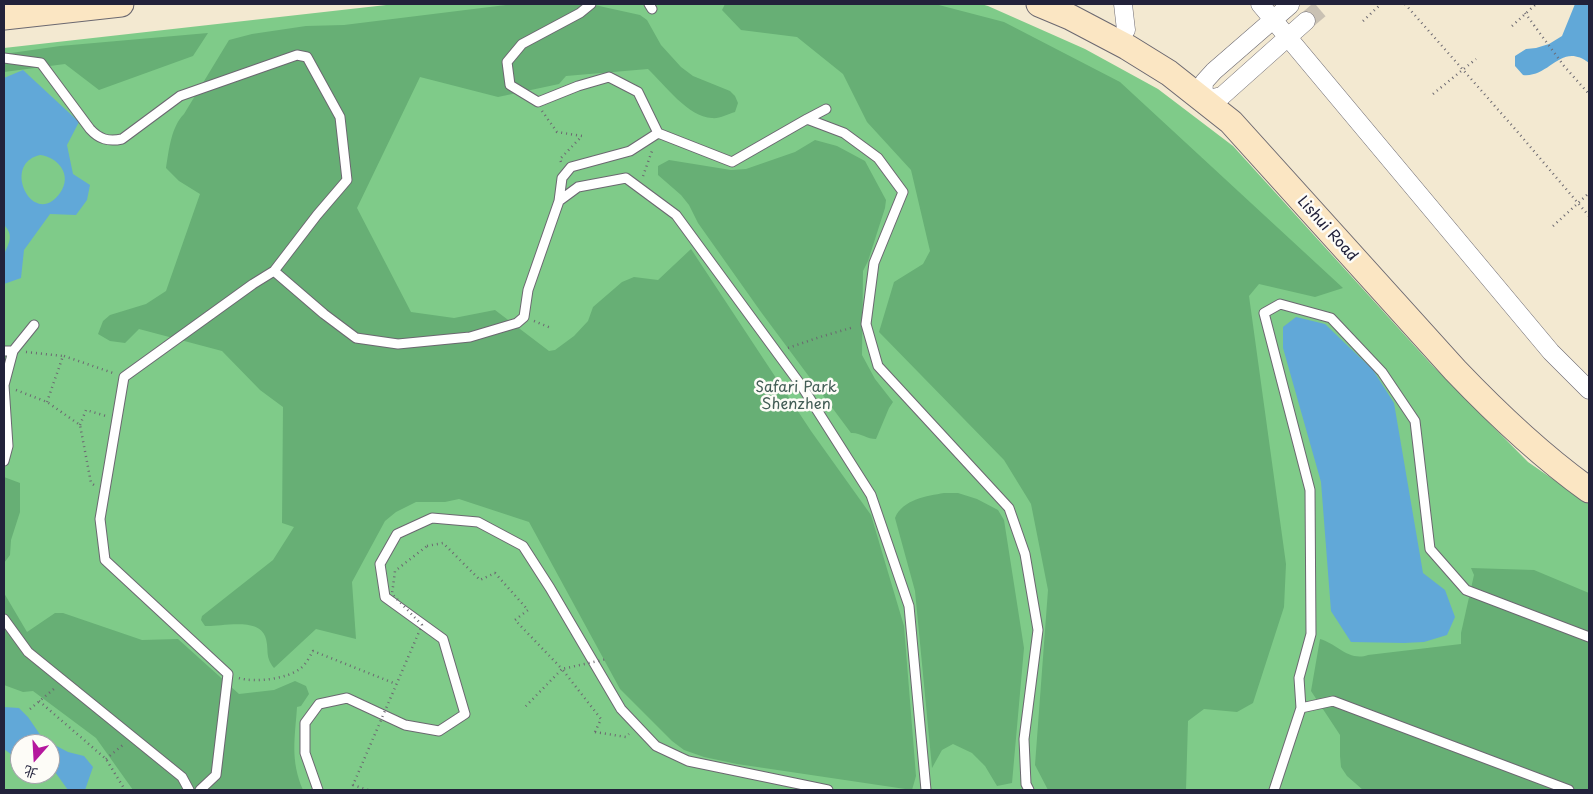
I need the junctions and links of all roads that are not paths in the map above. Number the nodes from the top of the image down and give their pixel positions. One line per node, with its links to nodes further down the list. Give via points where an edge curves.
1 (121, 4): 8 (main road)
2 (591, 4): 17 (lane, via 522,44 507,62 510,85 538,102 609,77 638,92)
3 (1039, 4): 14 (main road, Lishui Road, via 1070,17)
4 (1074, 4): 11 (main road, Lishui Road)
5 (1123, 4): 11 (street)
6 (1260, 4): 9 (street)
7 (1290, 5): 9 (street)
8 (4, 17)
9 (1273, 19): 12 (street); 14 (street, via 1214,71)
10 (1306, 21): 12 (street)
11 (1126, 30): 14 (main road, Lishui Road, via 1180,63)
12 (1288, 37): 14 (street); 23 (street, via 1552,352)
13 (4, 58): 19 (lane, via 41,63 97,137 111,141 122,139 180,96 298,54 307,57 340,117 348,180)
14 (1210, 93): 25 (main road, Lishui Road, via 1242,112 1482,380 1544,439); 26 (main road, Lishui Road, via 1231,122 1482,399)
15 (826, 108): 16 (lane)
16 (807, 119): 17 (lane, via 732,162); 35 (lane, via 844,133 878,158 903,192 874,263 866,324 878,366 1010,508 1025,554 1038,630 1024,739)
17 (658, 133): 18 (lane, via 630,151 571,167 562,178)
18 (559, 201): 19 (lane, via 528,290 524,316 517,323 470,337 398,344 356,338); 34 (lane, via 578,187 626,178 676,216 803,388 871,495 909,606)
19 (274, 271): 31 (lane, via 124,377 100,520 105,560 228,674 216,775)
20 (34, 325): 21 (lane)
21 (8, 351): 22 (lane)
22 (4, 385): 24 (lane, via 8,446)
23 (1589, 390)
24 (4, 461)
25 (1589, 474)
26 (1589, 490)
27 (4, 619): 30 (lane, via 28,652 182,776)
28 (1589, 636): 29 (lane, via 1466,590 1430,548 1415,421 1382,372 1331,318 1280,304 1264,313 1310,490 1311,634 1299,678)
29 (1301, 708): 36 (lane); 37 (lane, via 1333,701)
30 (190, 790)
31 (200, 790)
32 (318, 790): 33 (lane, via 305,753 305,723 319,704 347,698 405,725 439,731 465,714 443,639 386,597 380,564 397,534 432,518 478,522 523,546 620,709 656,746 688,761)
33 (828, 790)
34 (926, 790)
35 (1029, 790)
36 (1274, 790)
37 (1569, 790)

